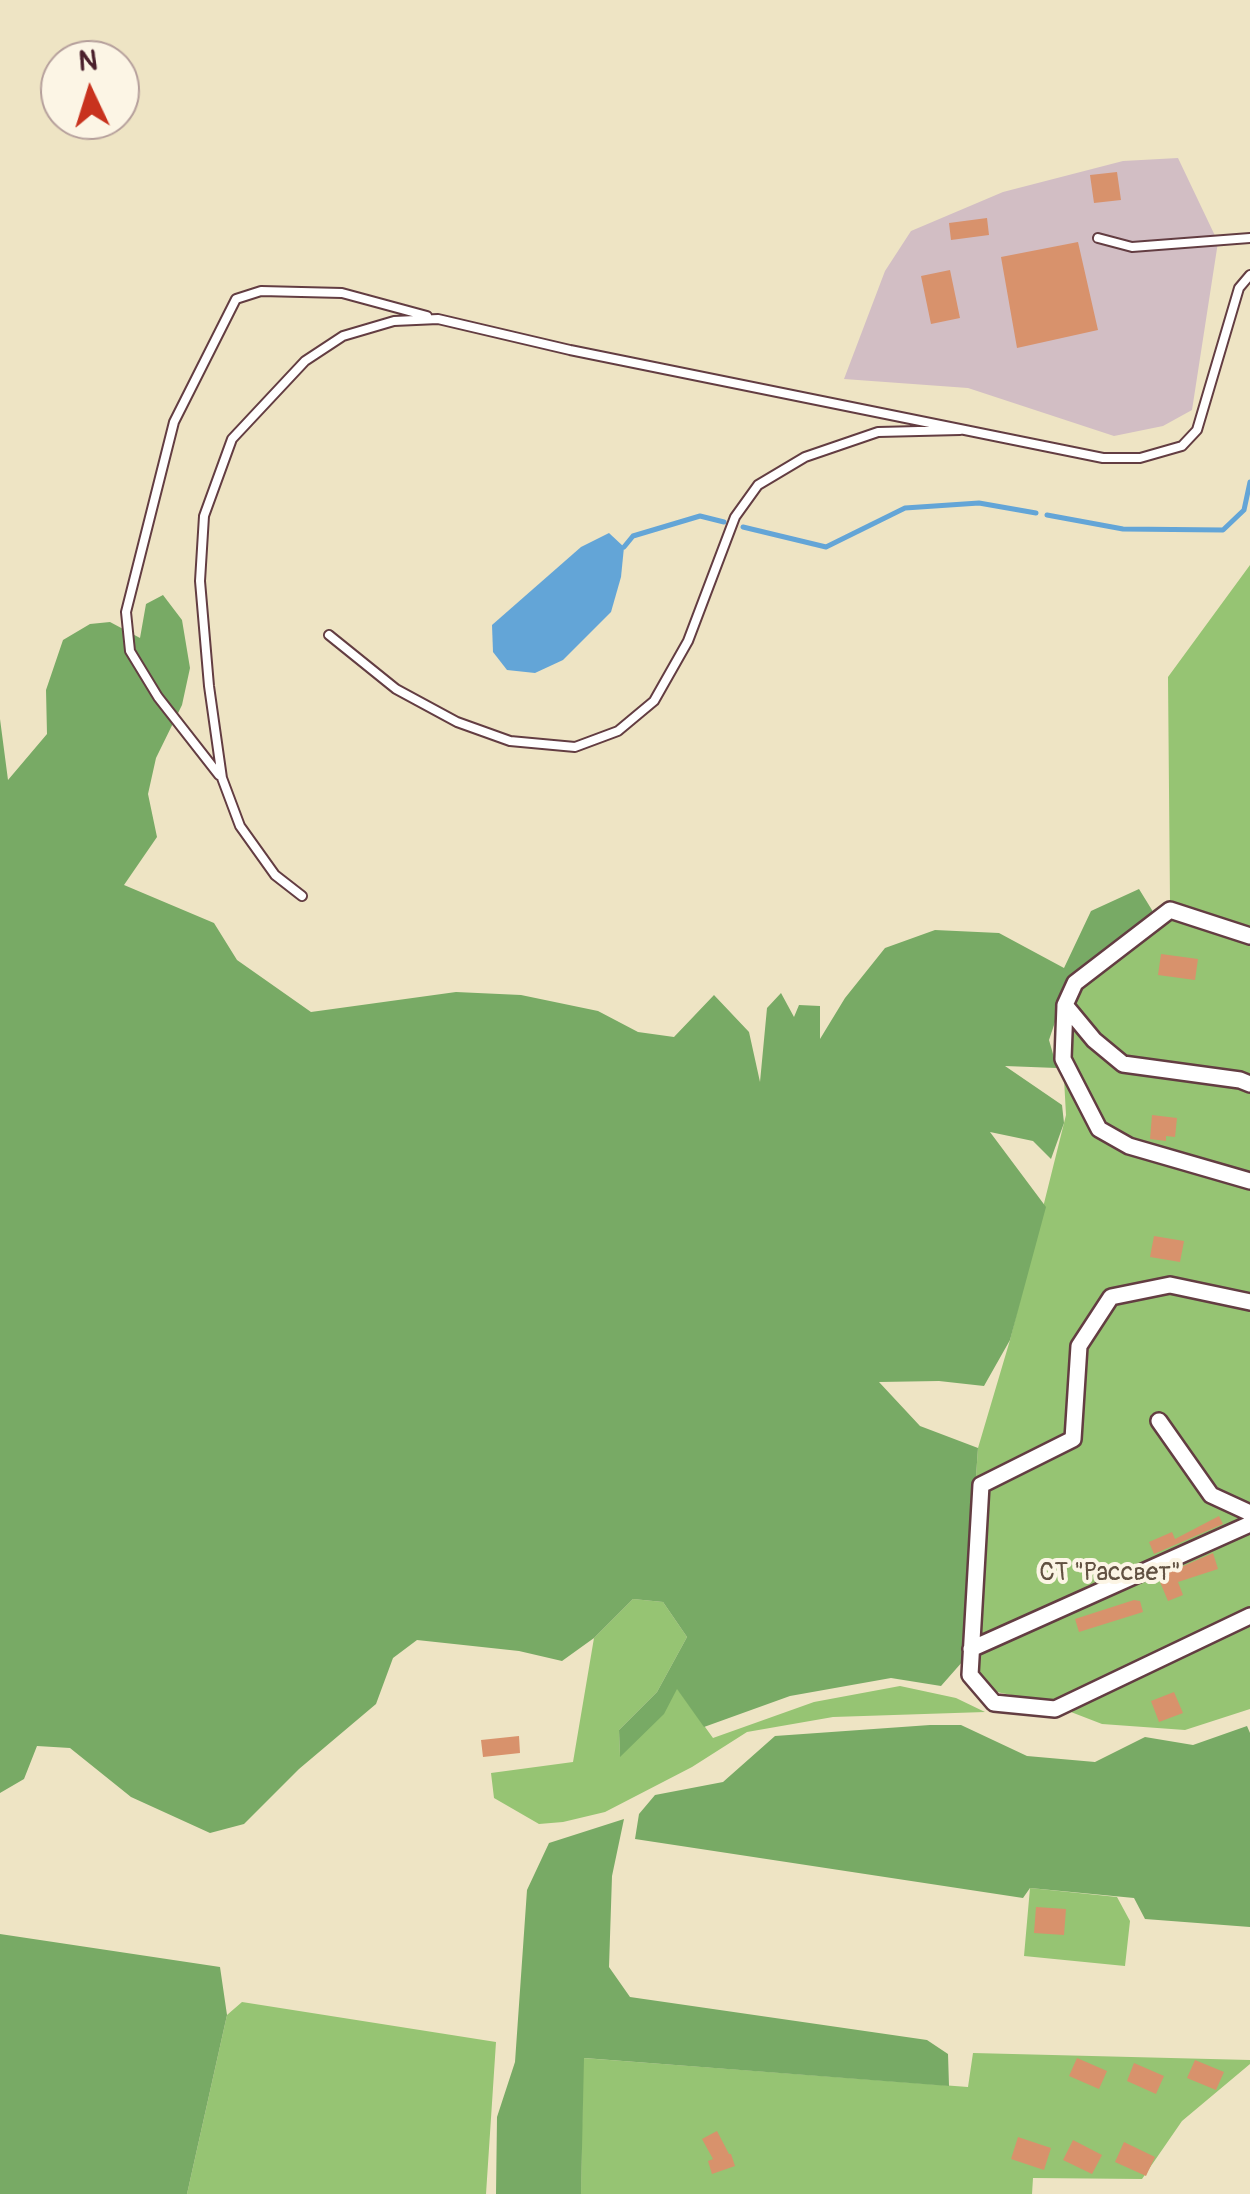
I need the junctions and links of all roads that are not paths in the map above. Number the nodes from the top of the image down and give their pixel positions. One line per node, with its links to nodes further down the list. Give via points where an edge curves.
1 (1098, 238): 2 (lane, via 1132,247)
2 (1250, 238)
3 (1250, 276): 5 (lane, via 1239,288 1198,430 1182,446 1140,458 1103,458)
4 (438, 319): 5 (lane); 7 (lane, via 394,321 343,336 306,361 232,439 204,516 200,581); 7 (lane, via 342,293 261,291 236,298 174,422 126,612 130,651)
5 (974, 430): 6 (lane, via 878,432 805,458 758,485 735,517 688,642 654,701 618,731 574,747 510,741 458,722 396,689)
6 (329, 635)
7 (222, 778): 8 (lane, via 240,826 275,875)
8 (302, 896)
9 (1250, 936): 10 (street, via 1170,910 1075,983)
10 (1065, 1005): 11 (street, via 1123,1064); 12 (street, via 1062,1059 1099,1129 1129,1146)
11 (1250, 1084)
12 (1250, 1182)
13 (1250, 1302): 18 (street, via 1170,1286 1111,1298 1078,1346 1073,1439 981,1485)
14 (1159, 1421): 15 (street, via 1211,1494)
15 (1250, 1514)
16 (1250, 1524): 18 (street)
17 (1250, 1616): 18 (street, via 1054,1709 994,1704 970,1675)
18 (971, 1649)

